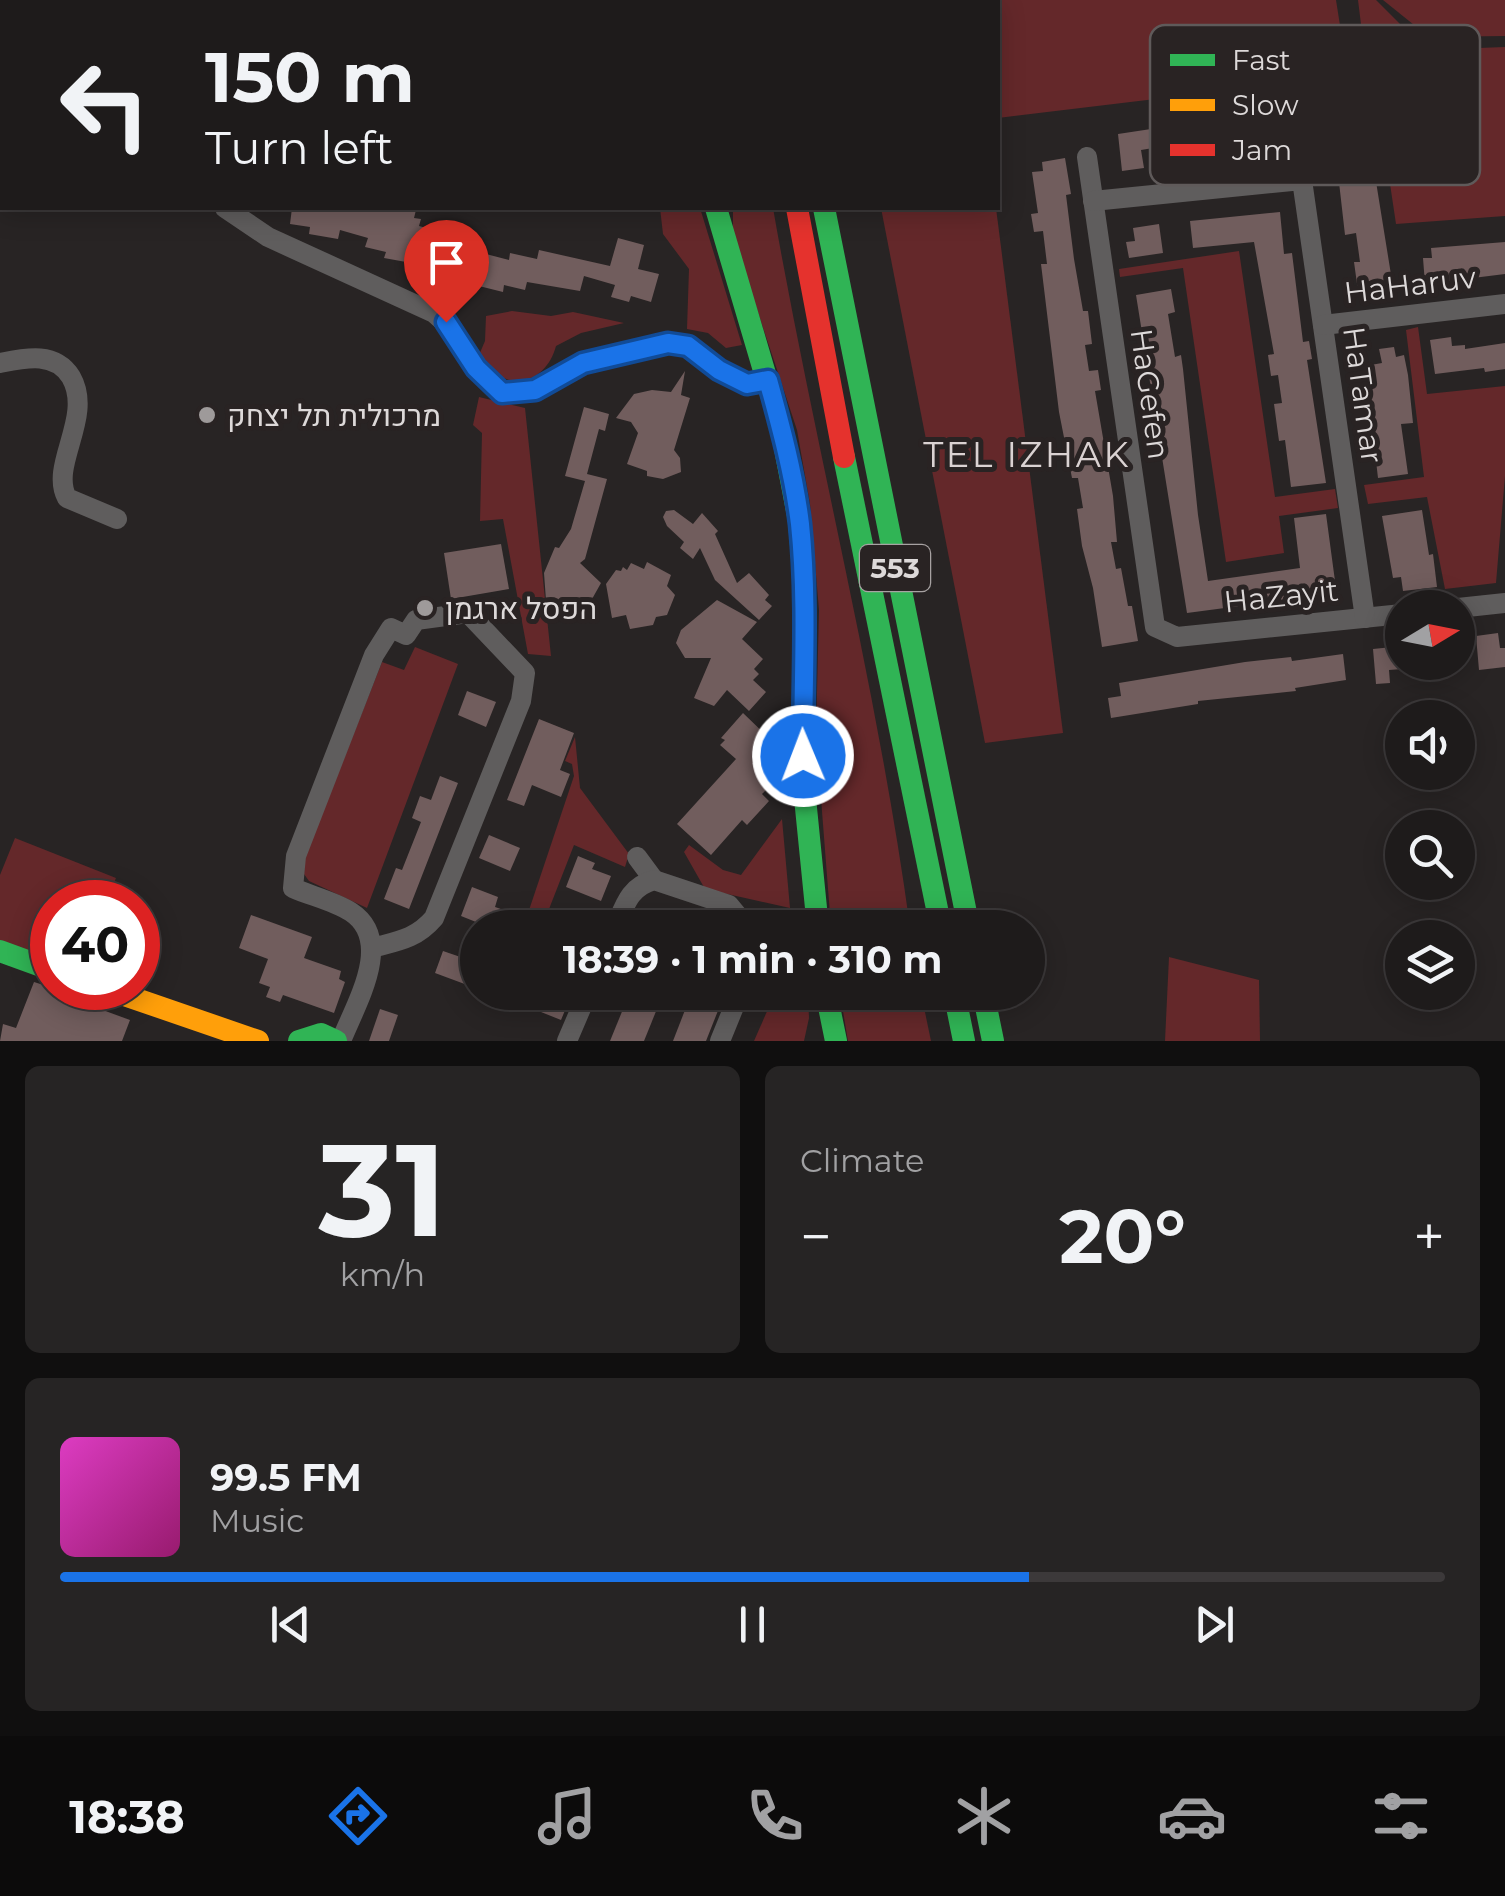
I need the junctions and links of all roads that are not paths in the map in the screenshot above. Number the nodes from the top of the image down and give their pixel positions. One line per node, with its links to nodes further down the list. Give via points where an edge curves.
1 (1087, 157): 4 (street, HaGefen)
2 (1252, 185): 4 (street, HaTamar)
3 (1303, 185): 10 (street, HaTamar)
4 (1093, 201): 18 (street, HaGefen, via 1151,618)
5 (228, 210): 12 (street, via 268,238 434,313 502,393 535,390 583,363 668,343 688,346 747,384)
6 (717, 210): 12 (main road)
7 (797, 210): 24 (main road, 553)
8 (824, 210): 25 (main road, 553)
9 (1505, 304): 10 (street, HaHaruv)
10 (1322, 325): 17 (street, HaTamar)
11 (0, 363): 13 (street, via 45,358 68,372 77,418 64,492)
12 (768, 380): 23 (main road, via 800,521 804,784)
13 (117, 520)
14 (1505, 603): 15 (street)
15 (1475, 606)
16 (1385, 616): 17 (street, HaZayit)
17 (1364, 618): 18 (street, HaZayit)
18 (1166, 633)
19 (637, 857): 20 (street)
20 (654, 880): 21 (street, via 630,892); 22 (street)
21 (622, 910)
22 (733, 910)
23 (816, 910)
24 (936, 910)
25 (965, 910)
26 (372, 948): 26 (street, via 364,925 348,909 292,888 296,856 374,655 391,628 406,635 416,620 468,613 525,674 522,701 434,918 404,941); 38 (street)
27 (0, 951): 28 (main road)
28 (30, 962)
29 (160, 1008): 36 (main road)
30 (580, 1010): 39 (street)
31 (733, 1010): 40 (street)
32 (824, 1010): 41 (main road)
33 (829, 1010): 42 (main road)
34 (958, 1010): 43 (main road)
35 (987, 1010): 44 (main road)
36 (253, 1040)
37 (300, 1041): 38 (main road, via 321,1034)
38 (339, 1041)
39 (567, 1041)
40 (720, 1041)
41 (819, 1041)
42 (836, 1041)
43 (964, 1041)
44 (993, 1041)

